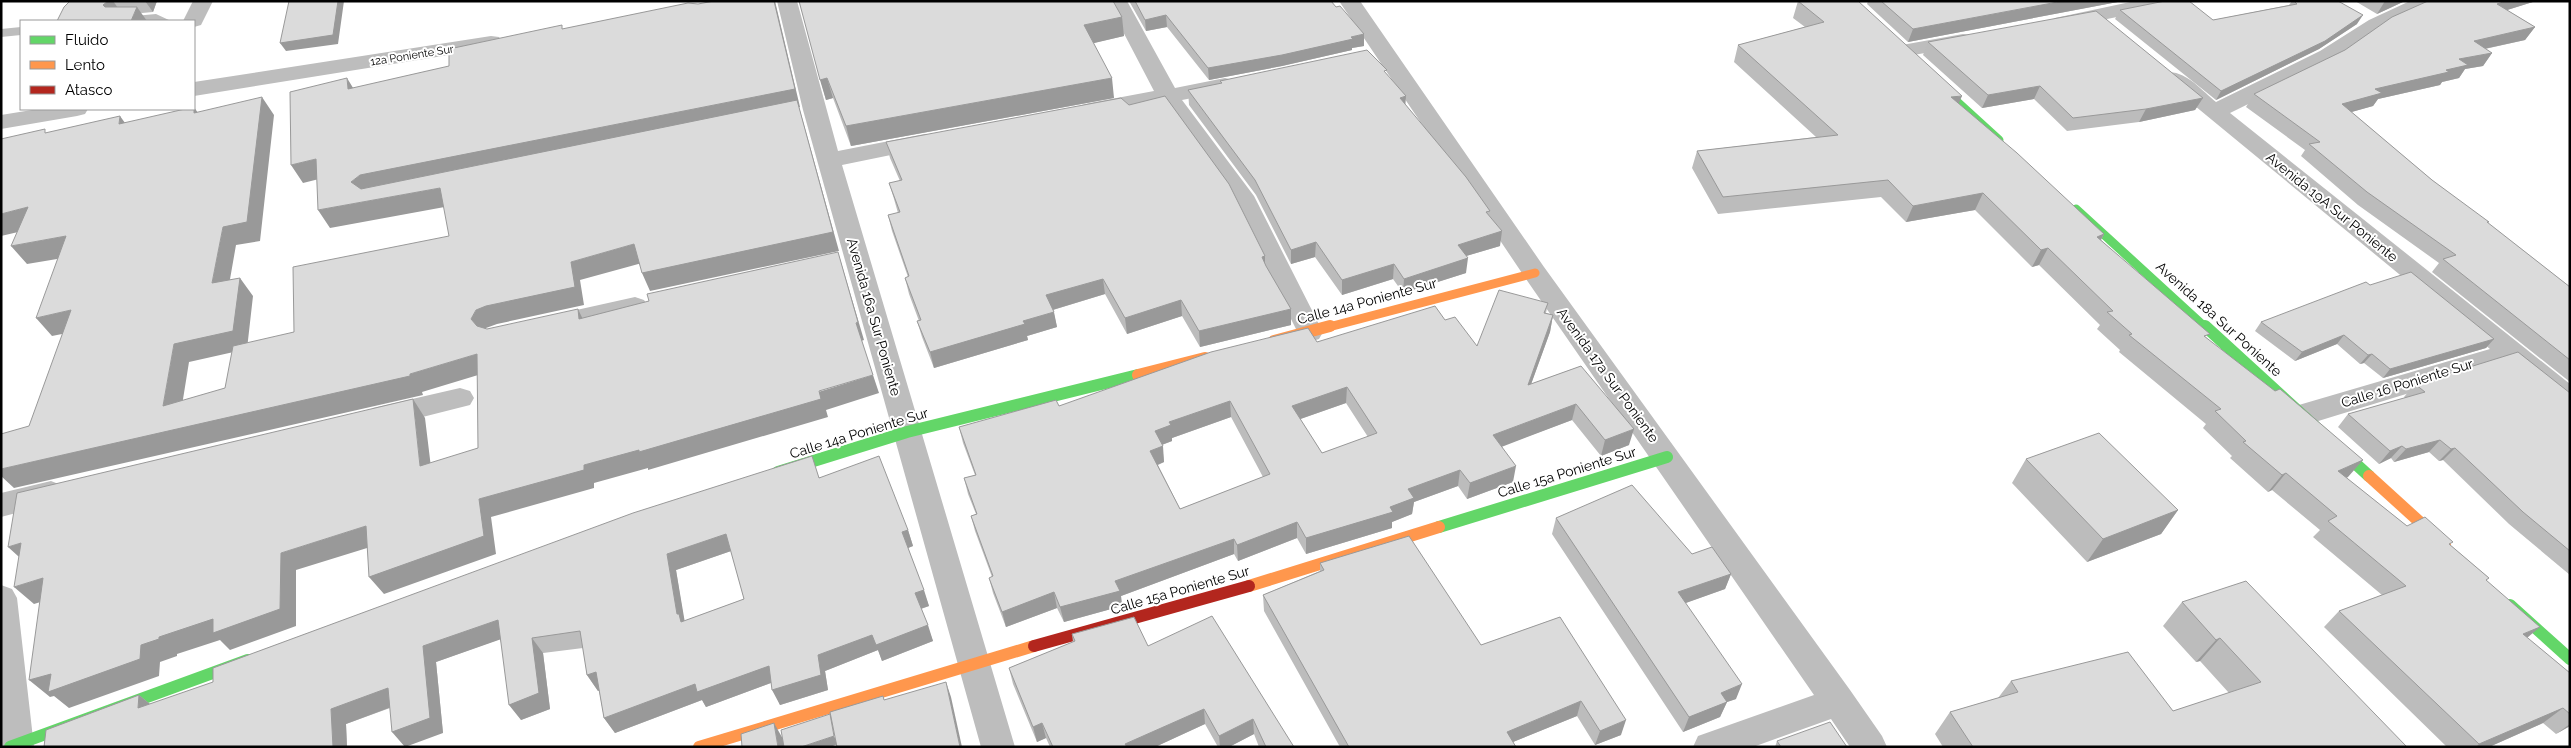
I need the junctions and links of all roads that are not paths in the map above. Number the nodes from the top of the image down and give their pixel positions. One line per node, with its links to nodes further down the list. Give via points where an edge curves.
1 (203, 1): 10 (street)
2 (787, 1): 28 (street, Avenida 16a Sur Poniente, via 804,112)
3 (1117, 1): 21 (street)
4 (1349, 1): 30 (street, Avenida 17a Sur Poniente, via 1374,54)
5 (2428, 1): 23 (street, via 2368,20 2328,56)
6 (2163, 2): 7 (street)
7 (2094, 16): 11 (street); 14 (street)
8 (134, 20): 9 (lane)
9 (161, 20)
10 (195, 20)
11 (2046, 24)
12 (20, 31): 13 (lane)
13 (1, 33)
14 (2117, 34)
15 (1979, 37): 17 (street)
16 (515, 38): 20 (street, 12a Poniente Sur)
17 (1908, 56): 27 (street)
18 (2154, 64): 23 (street, Avenida 19A Sur Poniente)
19 (1244, 82): 21 (street)
20 (195, 89)
21 (1168, 96): 24 (street); 33 (street, via 1242,196)
22 (56, 111): 25 (street)
23 (2214, 112): 35 (street, Avenida 19A Sur Poniente)
24 (1070, 114)
25 (1, 122)
26 (944, 138): 28 (street)
27 (2010, 149)
28 (828, 160): 41 (street, Avenida 16a Sur Poniente, via 848,259)
29 (2067, 201): 39 (street, Avenida 18a Sur Poniente)
30 (1535, 273): 33 (street, Calle 14a Poniente Sur); 42 (street, Avenida 17a Sur Poniente)
31 (663, 300): 32 (street)
32 (526, 330)
33 (1310, 332): 34 (street, Calle 14a Poniente Sur)
34 (1262, 344)
35 (2512, 352): 38 (street, Avenida 19A Sur Poniente); 39 (street, Calle 16 Poniente Sur)
36 (1214, 356): 41 (street, Calle 14a Poniente Sur)
37 (460, 398): 40 (street)
38 (2570, 399)
39 (2302, 415): 46 (street, Avenida 18a Sur Poniente)
40 (354, 422)
41 (907, 432): 43 (street, Calle 14a Poniente Sur); 51 (street, Avenida 16a Sur Poniente)
42 (1667, 457): 51 (street, Calle 15a Poniente Sur, via 1234,592); 52 (street, Avenida 17a Sur Poniente)
43 (768, 476)
44 (78, 487): 45 (street)
45 (1, 505)
46 (2456, 555)
47 (2500, 596): 50 (street)
48 (1, 598): 53 (street)
49 (256, 657): 53 (street)
50 (2570, 659)
51 (974, 663): 54 (street, Calle 15a Poniente Sur); 55 (street, Avenida 16a Sur Poniente)
52 (1838, 701): 56 (street); 57 (street, Avenida 17a Sur Poniente)
53 (15, 746)
54 (699, 747)
55 (998, 747)
56 (1710, 747)
57 (1870, 747)

